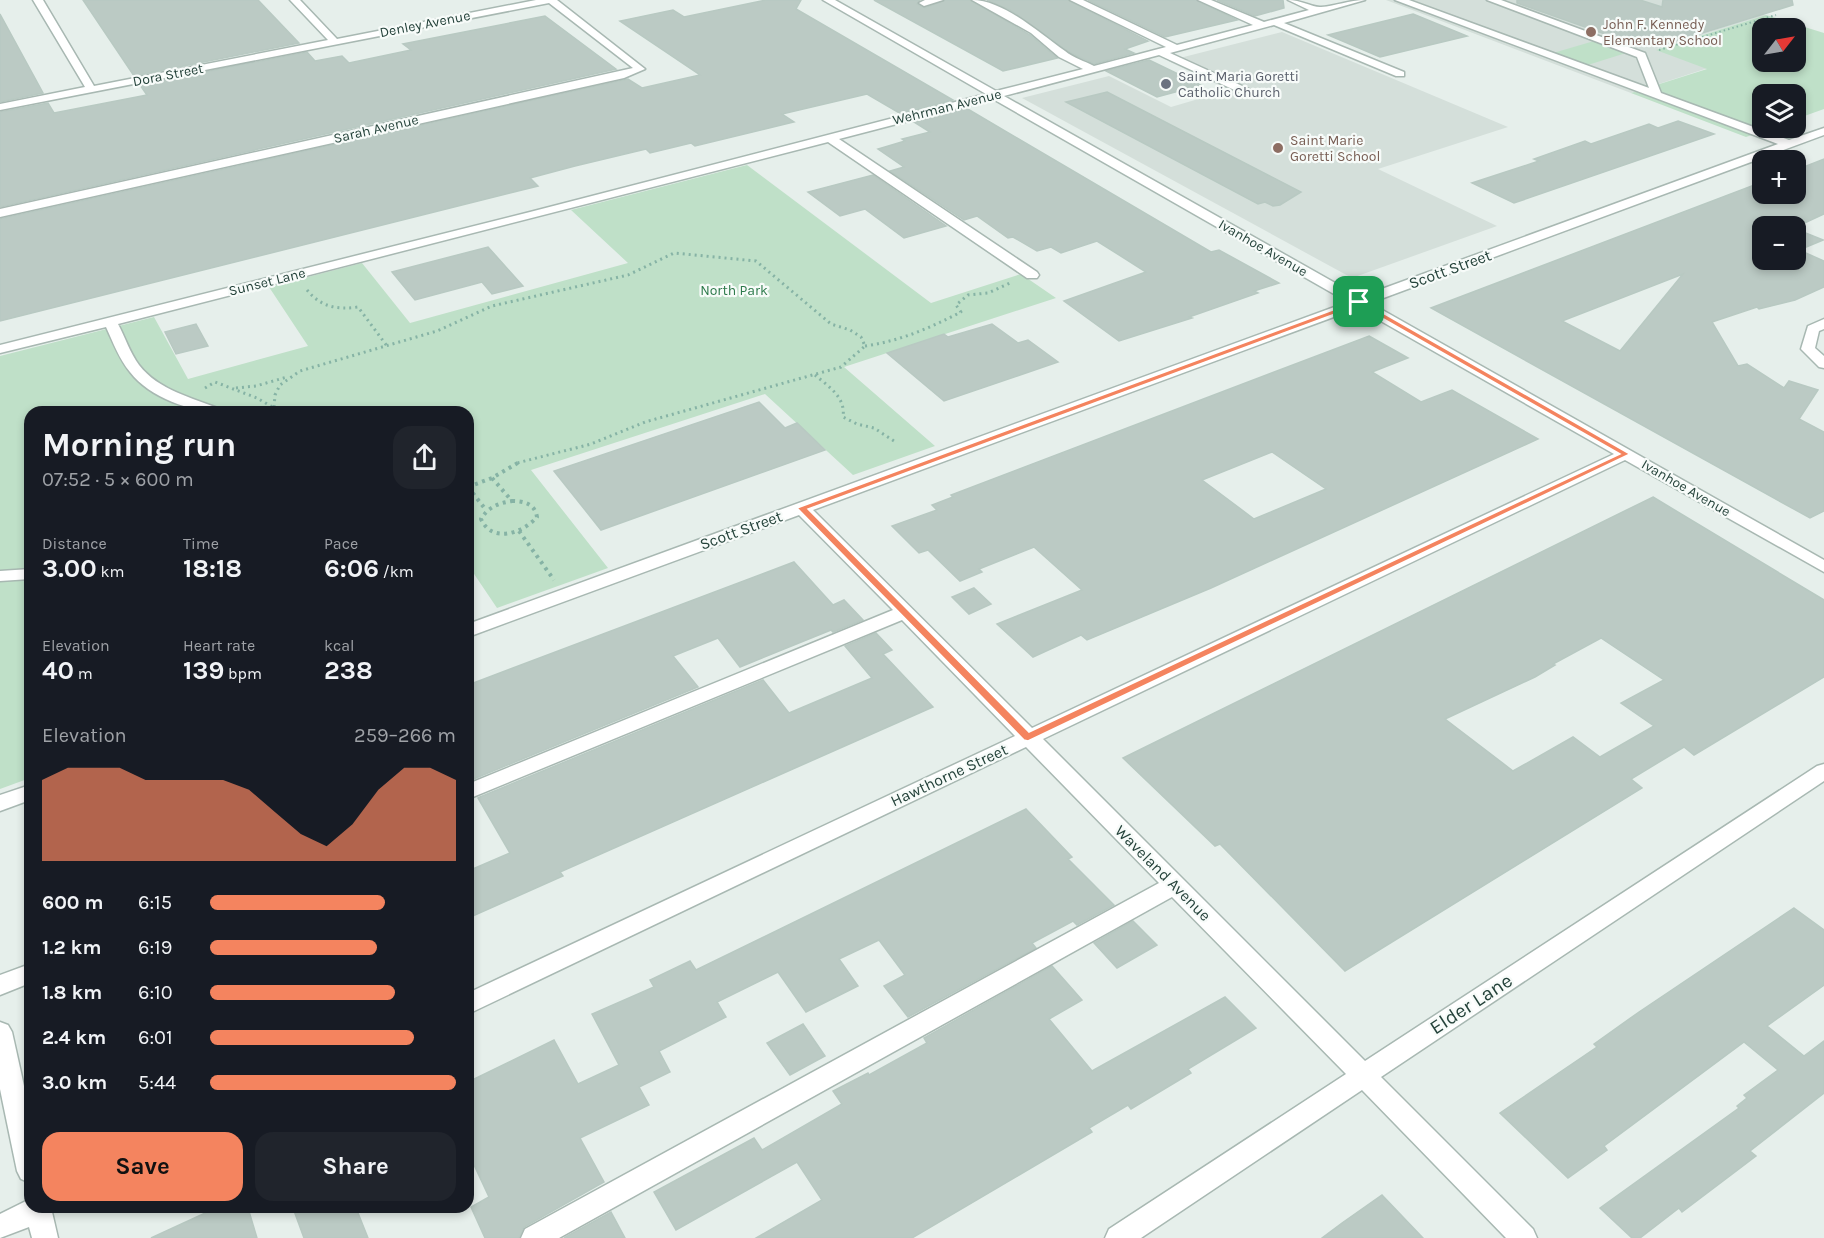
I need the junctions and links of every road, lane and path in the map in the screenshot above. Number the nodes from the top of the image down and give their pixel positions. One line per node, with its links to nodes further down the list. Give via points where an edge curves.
1 (38, 0): 23 (street)
2 (295, 0): 17 (street)
3 (551, 0): 17 (street, Denley Avenue); 31 (street, Sarah Avenue, via 640,69)
4 (828, 0): 25 (street, Ivanhoe Avenue)
5 (938, 0): 13 (street)
6 (977, 0): 21 (street)
7 (1075, 0): 19 (street)
8 (1203, 0): 16 (street)
9 (1293, 0): 14 (street)
10 (1360, 0): 14 (street, Wehrman Avenue)
11 (1400, 0): 26 (street)
12 (1492, 0): 26 (street, via 1641,56)
13 (924, 3)
14 (1319, 10): 16 (street, Wehrman Avenue)
15 (1776, 15): 18 (path, via 1660,50)
16 (1268, 24): 19 (street, Wehrman Avenue); 22 (street)
17 (335, 42): 23 (street, Dora Street)
18 (1651, 47)
19 (1176, 48): 20 (street, Wehrman Avenue)
20 (1160, 52): 21 (street, Wehrman Avenue); 24 (street)
21 (1092, 69): 25 (street, Wehrman Avenue)
22 (1400, 74)
23 (92, 89): 27 (street, Dora Street)
24 (1247, 92)
25 (994, 94): 29 (street, Wehrman Avenue); 35 (street, Ivanhoe Avenue)
26 (1657, 96): 30 (street)
27 (0, 107)
28 (1824, 131): 30 (street, Scott Street)
29 (828, 137): 32 (street, Wehrman Avenue); 34 (street)
30 (1789, 144): 35 (street, Scott Street)
31 (0, 213)
32 (534, 215): 33 (street, Sunset Lane)
33 (297, 274): 36 (street, Sunset Lane); 38 (path, via 321,304 342,309 358,307)
34 (1032, 275): 39 (path, via 1001,284 987,293 963,297 956,305 961,312 915,336 891,344)
35 (1359, 302): 50 (street, Ivanhoe Avenue); 55 (street, Scott Street)
36 (110, 321): 40 (street, Sunset Lane); 45 (street, via 140,375)
37 (1824, 323): 41 (street, via 1813,329 1808,350)
38 (387, 346): 39 (path, via 448,327 492,306 628,275 674,253 756,261 831,324 861,337); 43 (path)
39 (865, 346): 42 (path, via 841,367)
40 (0, 349)
41 (1824, 364)
42 (815, 375): 49 (path, via 842,400 843,417 874,428); 51 (path, via 645,422 591,444 519,462)
43 (288, 377): 44 (path); 48 (path, via 274,393)
44 (232, 388): 45 (path, via 215,382); 47 (path)
45 (183, 399): 46 (street)
46 (200, 406)
47 (272, 406)
48 (274, 406)
49 (897, 442)
50 (1626, 454): 58 (street, Ivanhoe Avenue); 64 (street, Hawthorne Street)
51 (492, 478): 52 (path); 54 (path)
52 (474, 485)
53 (474, 495): 56 (path)
54 (512, 501): 56 (path); 57 (path, via 527,503 537,511 533,523)
55 (802, 508): 61 (street, Scott Street); 62 (street, Waveland Avenue)
56 (486, 510): 57 (path, via 481,519 488,530 501,534)
57 (519, 531): 61 (path)
58 (1824, 567)
59 (24, 574): 60 (street)
60 (0, 576)
61 (565, 595): 63 (street, Scott Street)
62 (904, 612): 64 (street, Waveland Avenue); 66 (street)
63 (474, 629)
64 (1028, 737): 69 (street, Waveland Avenue); 72 (street, Hawthorne Street)
65 (1824, 771): 74 (street, Elder Lane)
66 (474, 790)
67 (24, 794): 68 (street)
68 (0, 803)
69 (1175, 885): 74 (street, Waveland Avenue); 80 (street)
70 (24, 976): 71 (street)
71 (0, 986)
72 (474, 1001)
73 (0, 1032): 75 (street)
74 (1365, 1074): 81 (street, Elder Lane); 82 (street, Waveland Avenue)
75 (24, 1143)
76 (29, 1213): 78 (street)
77 (40, 1213): 79 (street)
78 (0, 1227)
79 (45, 1238)
80 (534, 1238)
81 (1118, 1238)
82 (1524, 1238)

